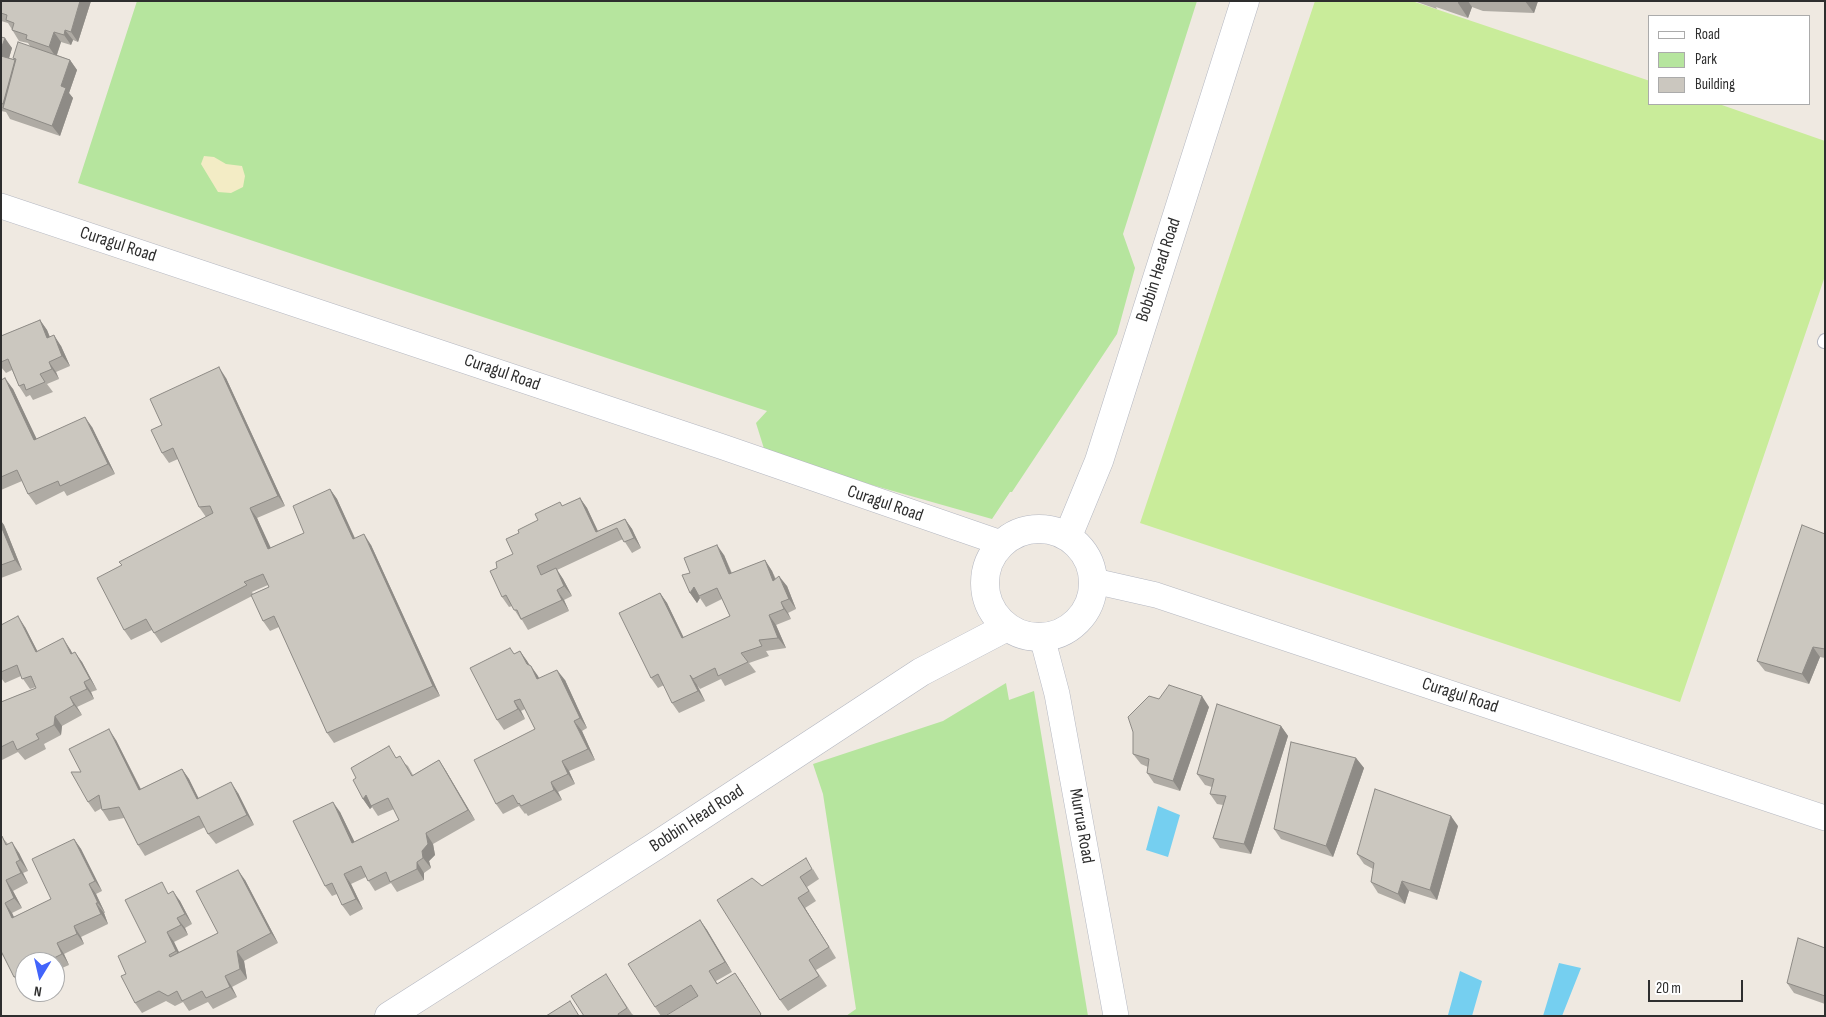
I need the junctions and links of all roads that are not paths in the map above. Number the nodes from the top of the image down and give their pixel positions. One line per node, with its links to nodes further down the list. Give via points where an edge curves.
1 (1245, 1): 3 (main road, Bobbin Head Road, via 1098,462)
2 (1, 206): 4 (street, Curagul Road, via 723,447)
3 (1068, 536): 4 (main road, via 1051,529 1033,528 1015,534); 5 (main road, via 1081,548 1090,564)
4 (1001, 544): 6 (main road, via 990,559 985,577 986,596 994,613)
5 (1094, 581): 7 (main road, via 1093,595 1080,618 1059,634); 8 (street, Curagul Road, via 1156,595)
6 (1007, 627): 7 (main road, via 1024,635); 9 (main road, Bobbin Head Road, via 921,672)
7 (1042, 637): 10 (street, Murrua Road, via 1057,694)
8 (1825, 818)
9 (389, 1016)
10 (1116, 1016)

